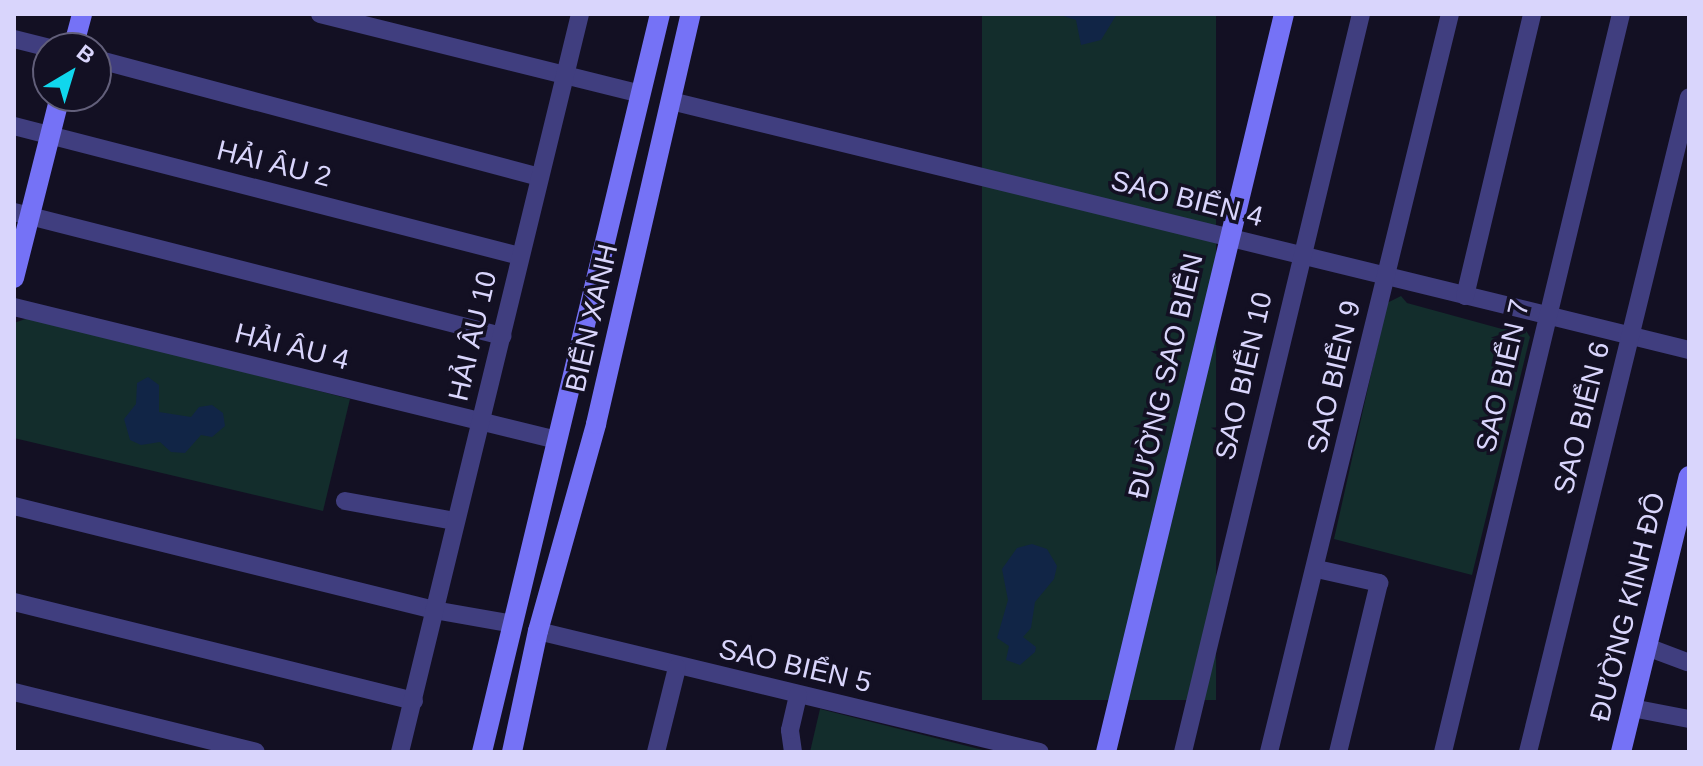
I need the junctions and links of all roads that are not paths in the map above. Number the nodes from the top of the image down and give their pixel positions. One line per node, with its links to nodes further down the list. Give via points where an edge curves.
1 (320, 14): 11 (street)
2 (580, 14): 11 (street, HẢI ÂU 10)
3 (660, 14): 12 (street, BIỂN XANH)
4 (691, 14): 14 (street, BIỂN XANH)
5 (1284, 14): 20 (street, ĐƯỜNG SAO BIỂN)
6 (1361, 14): 22 (street, SAO BIỂN 10)
7 (1450, 14): 23 (street, SAO BIỂN 9)
8 (1532, 14): 25 (street)
9 (1621, 14): 27 (street, SAO BIỂN 7)
10 (112, 63): 18 (street)
11 (565, 75): 12 (street); 18 (street, HẢI ÂU 10)
12 (640, 94): 14 (street); 32 (street, BIỂN XANH)
13 (1689, 97): 29 (street, SAO BIỂN 6)
14 (671, 101): 20 (street, SAO BIỂN 4); 41 (street, BIỂN XANH, via 596,424)
15 (56, 112): 17 (street)
16 (14, 126): 17 (street, HẢI ÂU 2)
17 (50, 135): 19 (street); 21 (street, HẢI ÂU 2)
18 (539, 177): 21 (street, HẢI ÂU 10)
19 (22, 214): 24 (street); 28 (street)
20 (1227, 237): 22 (street, SAO BIỂN 4); 57 (street, ĐƯỜNG SAO BIỂN)
21 (520, 256): 28 (street, HẢI ÂU 10)
22 (1302, 257): 23 (street, SAO BIỂN 4); 58 (street, SAO BIỂN 10)
23 (1387, 277): 25 (street, SAO BIỂN 4); 37 (street, SAO BIỂN 9)
24 (14, 278)
25 (1465, 296): 27 (street, SAO BIỂN 4)
26 (14, 307): 31 (street, HẢI ÂU 4)
27 (1546, 316): 29 (street, SAO BIỂN 4); 61 (street, SAO BIỂN 7)
28 (502, 336): 31 (street, HẢI ÂU 10)
29 (1631, 337): 30 (street, SAO BIỂN 4); 62 (street, SAO BIỂN 6)
30 (1689, 350)
31 (481, 422): 32 (street, HẢI ÂU 4); 36 (street, HẢI ÂU 10)
32 (557, 440): 40 (street, BIỂN XANH)
33 (1689, 476): 42 (street, ĐƯỜNG KINH ĐÔ)
34 (345, 501): 36 (street)
35 (14, 506): 39 (street)
36 (455, 521): 39 (street, HẢI ÂU 10)
37 (1317, 569): 59 (street, SAO BIỂN 9); 60 (street, via 1379,583)
38 (14, 602): 47 (street)
39 (434, 610): 40 (street); 47 (street, HẢI ÂU 10)
40 (513, 624): 41 (street); 52 (street, BIỂN XANH)
41 (538, 631): 44 (street, SAO BIỂN 5); 53 (street, BIỂN XANH)
42 (1647, 647): 43 (street); 48 (street, ĐƯỜNG KINH ĐÔ)
43 (1688, 656)
44 (677, 668): 46 (street, SAO BIỂN 5); 54 (street)
45 (14, 692): 50 (street)
46 (798, 695): 55 (street, via 790,730); 56 (street, SAO BIỂN 5)
47 (414, 701): 51 (street, HẢI ÂU 10)
48 (1632, 708): 49 (street); 63 (street, ĐƯỜNG KINH ĐÔ)
49 (1689, 719)
50 (256, 752)
51 (400, 752)
52 (482, 752)
53 (512, 752)
54 (656, 752)
55 (793, 752)
56 (1040, 752)
57 (1106, 752)
58 (1183, 752)
59 (1269, 752)
60 (1338, 752)
61 (1443, 752)
62 (1528, 752)
63 (1621, 752)

